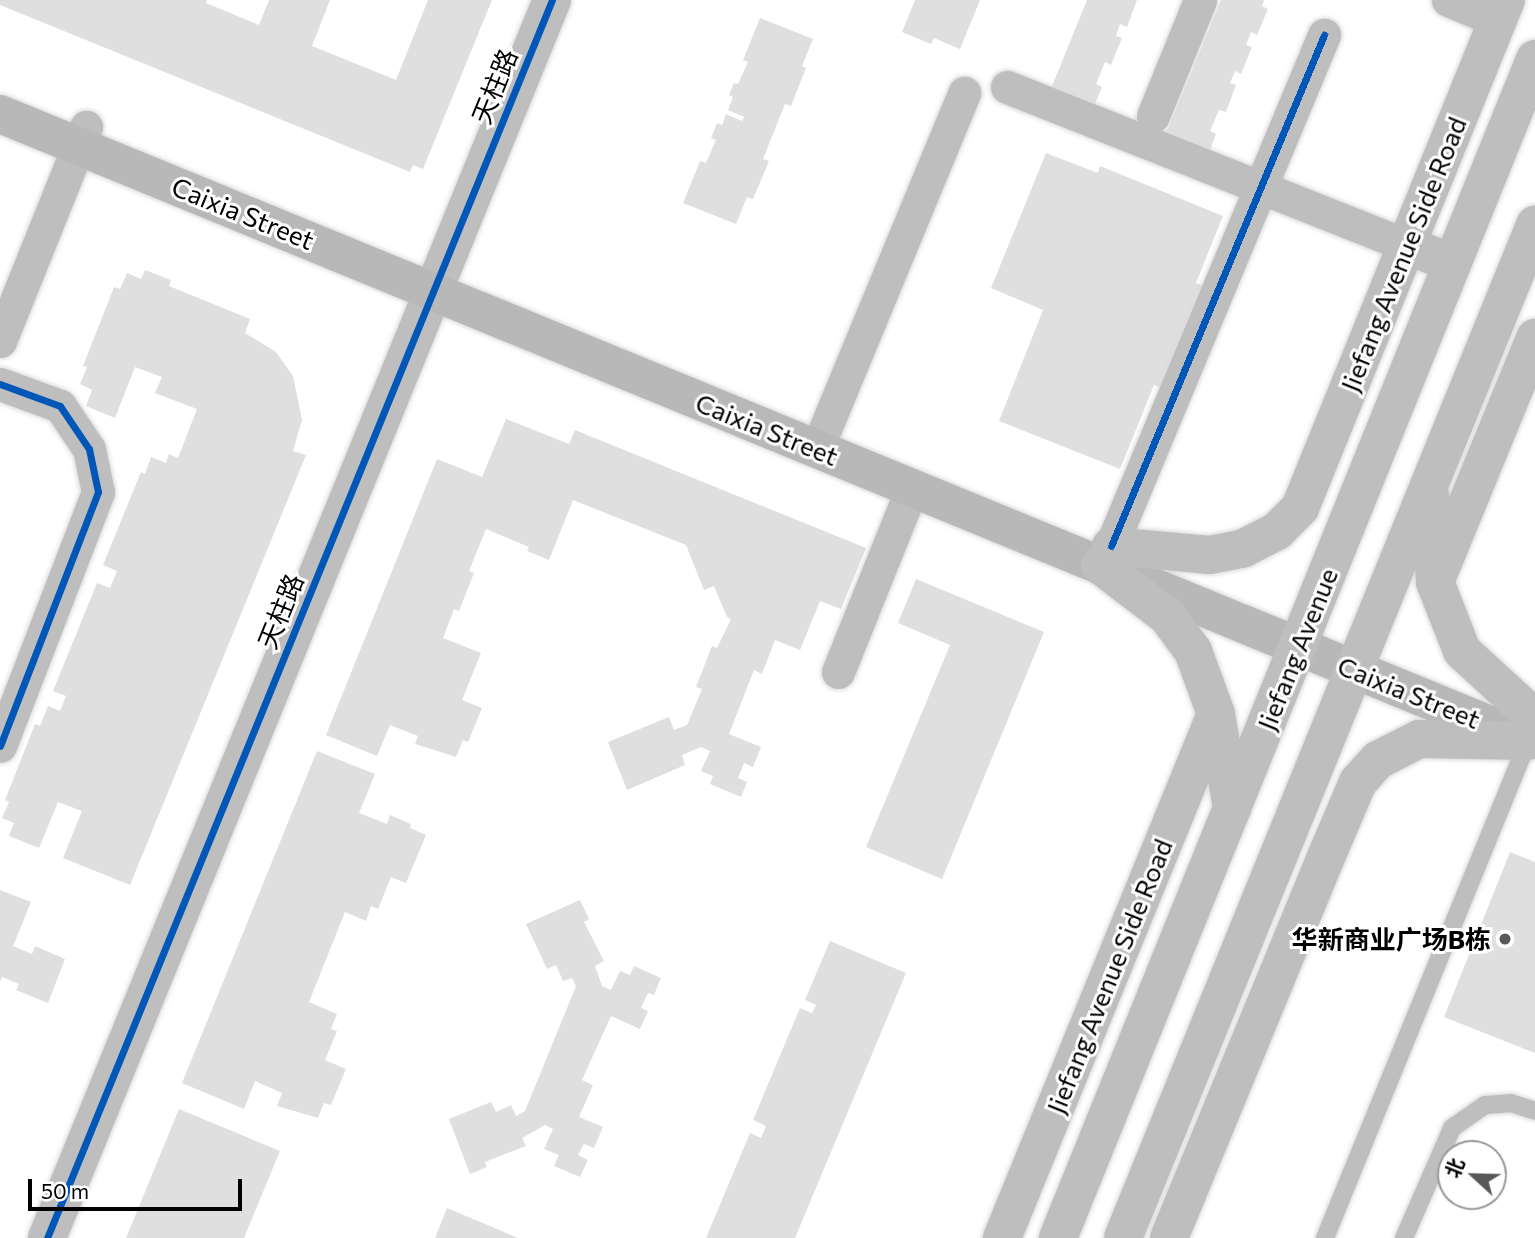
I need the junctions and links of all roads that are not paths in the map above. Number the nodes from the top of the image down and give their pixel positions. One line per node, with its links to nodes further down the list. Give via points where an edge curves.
1 (552, 0): 17 (main road, 天柱路)
2 (1200, 0): 11 (street)
3 (1448, 0): 4 (street)
4 (1502, 10): 15 (main road, Jiefang Avenue Side Road)
5 (1324, 35): 13 (street)
6 (1535, 59): 16 (main road, Jiefang Avenue)
7 (1007, 87): 13 (street)
8 (0, 92): 12 (main road, Caixia Street)
9 (964, 93): 21 (street)
10 (0, 114): 12 (main road, Caixia Street)
11 (1153, 116)
12 (82, 136): 17 (main road, Caixia Street); 19 (street)
13 (1259, 189): 15 (street); 24 (street)
14 (1535, 225): 22 (main road)
15 (1406, 245): 16 (main road); 24 (main road, Jiefang Avenue Side Road, via 1300,508 1277,531 1242,549 1210,555)
16 (1452, 263): 26 (main road, Jiefang Avenue)
17 (437, 282): 21 (main road, Caixia Street); 23 (main road, Caixia Street); 34 (main road, 天柱路)
18 (1535, 338): 25 (main road)
19 (0, 341)
20 (0, 384): 31 (street, via 60,406 89,449 98,492)
21 (825, 429): 24 (main road, Caixia Street)
22 (1429, 486): 25 (main road); 27 (main road)
23 (912, 488): 24 (main road, Caixia Street); 28 (street)
24 (1105, 555): 26 (main road, Caixia Street); 29 (main road, via 1167,616 1193,651)
25 (1435, 582): 30 (main road, via 1462,651)
26 (1302, 636): 27 (main road, Caixia Street); 32 (main road, Jiefang Avenue)
27 (1359, 659): 30 (main road, Caixia Street); 37 (main road)
28 (838, 672)
29 (1216, 714): 32 (main road); 35 (main road, Jiefang Avenue Side Road)
30 (1533, 730): 38 (main road, via 1419,739 1378,760 1358,782); 39 (lane)
31 (0, 746)
32 (1232, 809): 36 (main road, Jiefang Avenue)
33 (1535, 1111): 40 (lane, via 1511,1103 1485,1105 1452,1128)
34 (47, 1238)
35 (1002, 1238)
36 (1058, 1238)
37 (1123, 1238)
38 (1169, 1238)
39 (1325, 1238)
40 (1404, 1238)

